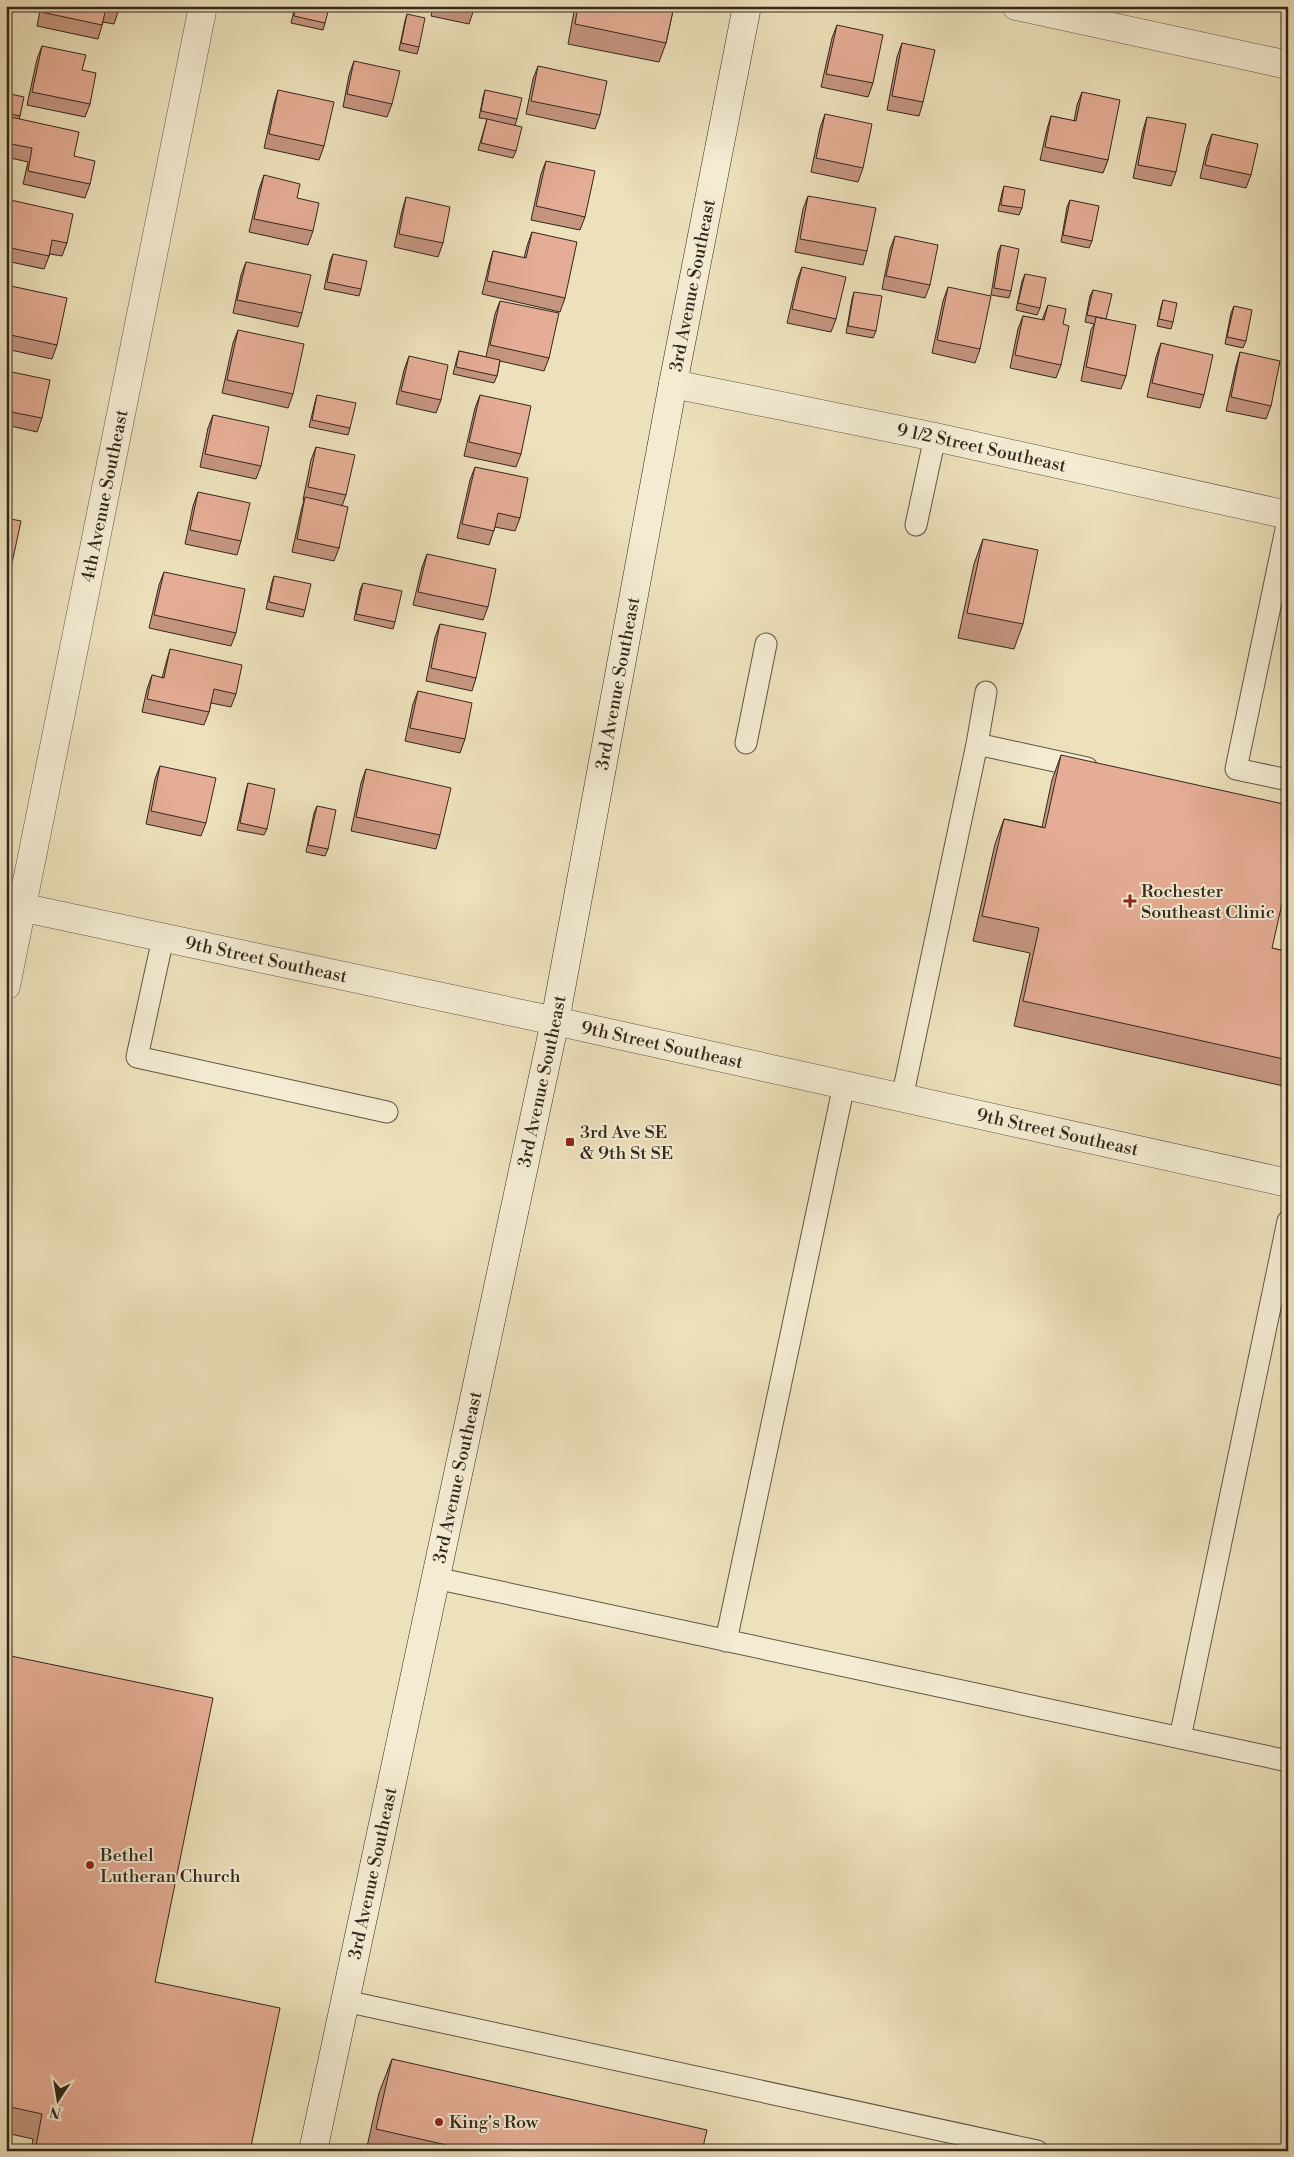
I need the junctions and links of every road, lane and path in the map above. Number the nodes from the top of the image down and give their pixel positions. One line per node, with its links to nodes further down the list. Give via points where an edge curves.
1 (203, 6): 16 (street, 4th Avenue Southeast)
2 (746, 6): 5 (street, 3rd Avenue Southeast)
3 (1016, 6): 4 (street)
4 (1288, 65)
5 (674, 384): 6 (street, 9 1/2 Street Southeast); 19 (street, 3rd Avenue Southeast)
6 (935, 438): 7 (street, 9 1/2 Street Southeast); 9 (lane)
7 (1288, 515)
8 (1288, 520): 15 (lane, via 1236,769)
9 (916, 525)
10 (766, 644): 12 (lane)
11 (986, 692): 13 (lane)
12 (746, 743)
13 (977, 744): 14 (lane); 21 (lane)
14 (1103, 772)
15 (1288, 780)
16 (15, 906): 17 (street, 9th Street Southeast); 18 (street, 4th Avenue Southeast)
17 (163, 938): 19 (street, 9th Street Southeast); 22 (lane, via 137,1057)
18 (6, 986)
19 (555, 1020): 20 (street, 9th Street Southeast); 25 (street, 3rd Avenue Southeast)
20 (844, 1085): 21 (street, 9th Street Southeast); 26 (lane)
21 (902, 1098): 23 (street, 9th Street Southeast)
22 (387, 1112)
23 (1288, 1183)
24 (1288, 1221): 27 (lane)
25 (435, 1578): 26 (lane); 29 (street, 3rd Avenue Southeast)
26 (726, 1641): 27 (lane)
27 (1180, 1738): 28 (lane)
28 (1288, 1761)
29 (345, 2000): 30 (street, 3rd Avenue Southeast); 31 (lane)
30 (312, 2151)
31 (1037, 2151)

